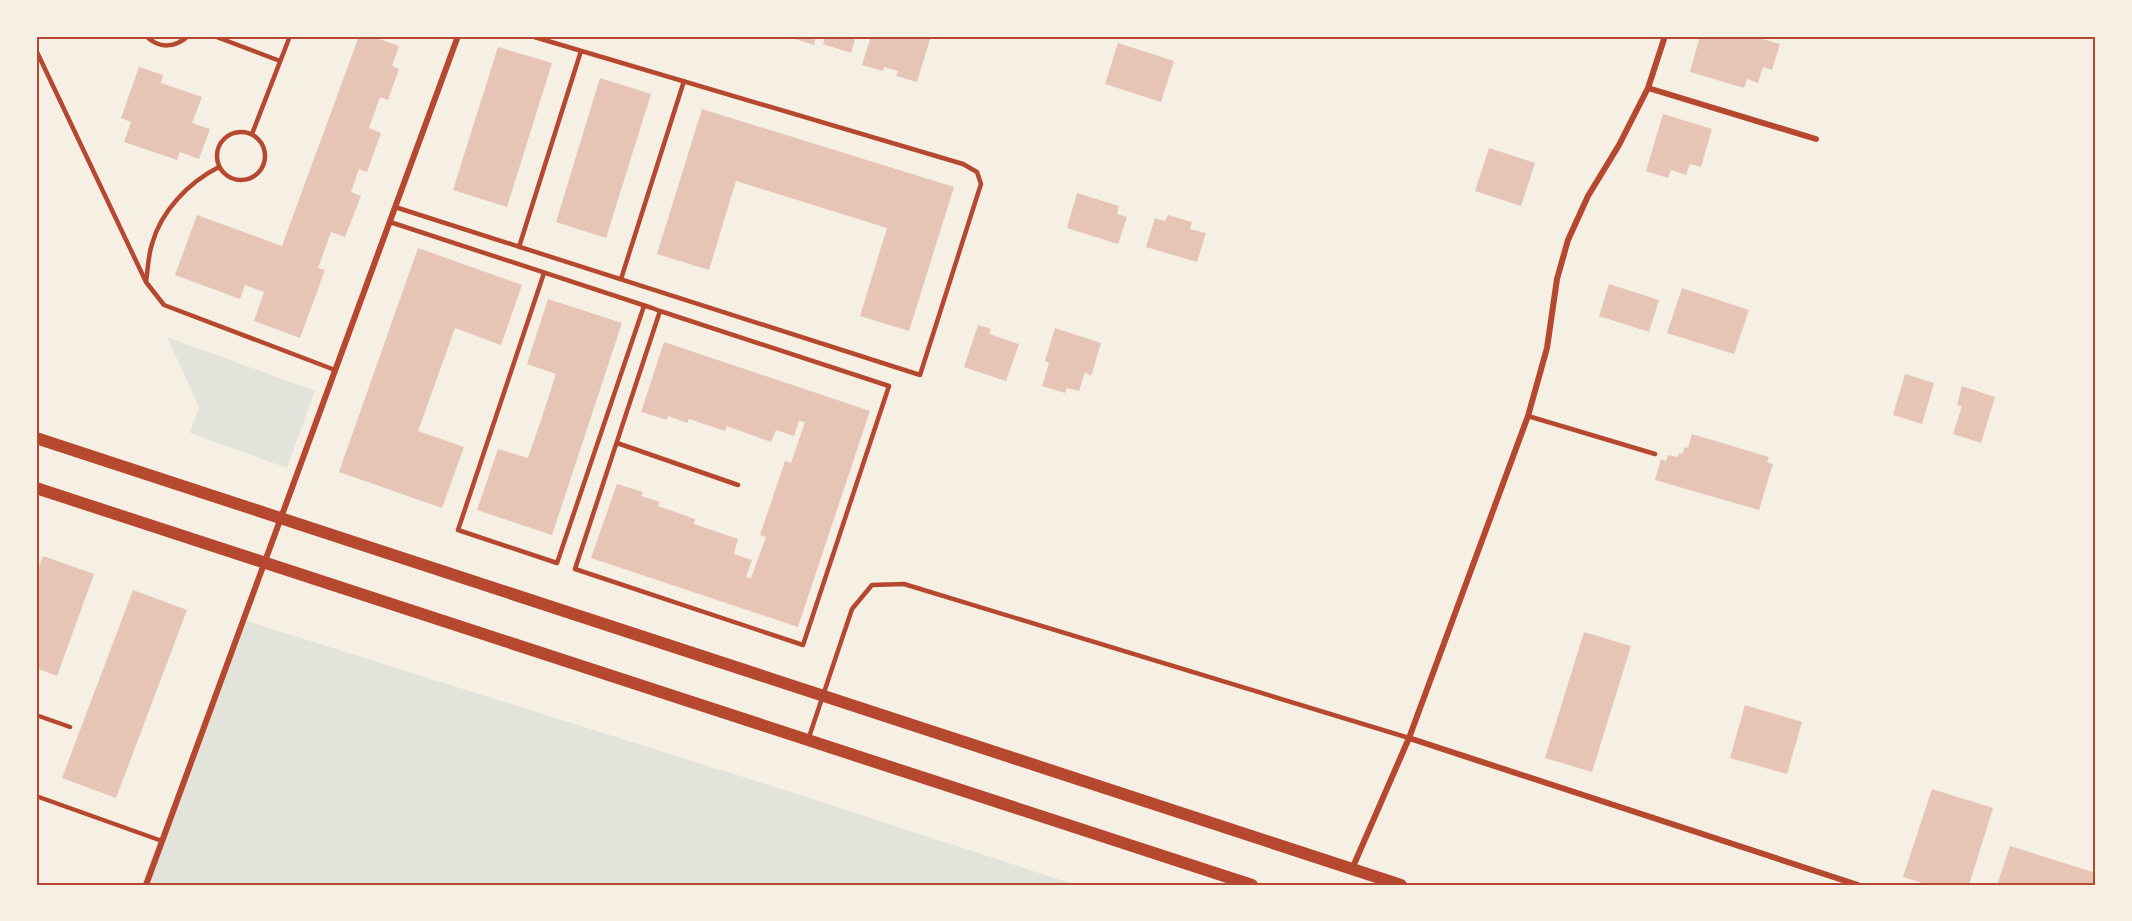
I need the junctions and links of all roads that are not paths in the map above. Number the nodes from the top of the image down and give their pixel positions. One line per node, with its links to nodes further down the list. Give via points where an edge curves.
1 (146, 36): 2 (lane, via 165,46)
2 (188, 36)
3 (214, 36): 10 (lane)
4 (290, 36): 10 (lane)
5 (458, 36): 16 (street)
6 (531, 36): 9 (lane)
7 (1665, 36): 12 (street)
8 (36, 50): 21 (lane)
9 (581, 51): 11 (lane); 18 (lane)
10 (280, 61): 13 (lane)
11 (684, 81): 20 (lane); 20 (lane, via 963,164 977,172 981,184 920,375)
12 (1648, 88): 14 (street); 25 (street, via 1568,240 1557,279 1547,348)
13 (252, 134): 15 (lane, via 238,132 224,138 217,152); 15 (lane, via 266,152 259,174 237,180)
14 (1816, 139)
15 (219, 167): 21 (lane, via 188,187 173,205 152,243)
16 (395, 207): 17 (street); 18 (lane)
17 (390, 222): 19 (lane); 24 (street)
18 (519, 247): 20 (lane)
19 (544, 273): 22 (lane); 22 (lane, via 458,530 491,541 557,562)
20 (621, 279)
21 (146, 282): 24 (lane, via 164,305)
22 (644, 306): 23 (lane)
23 (660, 311): 27 (lane); 27 (lane, via 890,386 803,645 575,569)
24 (335, 370): 31 (street)
25 (1528, 416): 28 (lane); 36 (street)
26 (36, 438): 31 (main road)
27 (617, 443): 29 (lane)
28 (1655, 454)
29 (738, 485)
30 (36, 488): 32 (main road)
31 (281, 518): 32 (street); 33 (main road)
32 (265, 562): 37 (main road); 39 (street)
33 (823, 695): 36 (lane, via 852,609 872,585 904,584); 37 (lane); 40 (main road)
34 (36, 715): 35 (lane)
35 (70, 728)
36 (1409, 738): 40 (street); 44 (street)
37 (808, 740): 42 (main road)
38 (36, 796): 39 (lane)
39 (162, 842): 41 (street)
40 (1352, 869): 43 (main road)
41 (146, 885)
42 (1252, 885)
43 (1401, 885)
44 (1858, 885)

